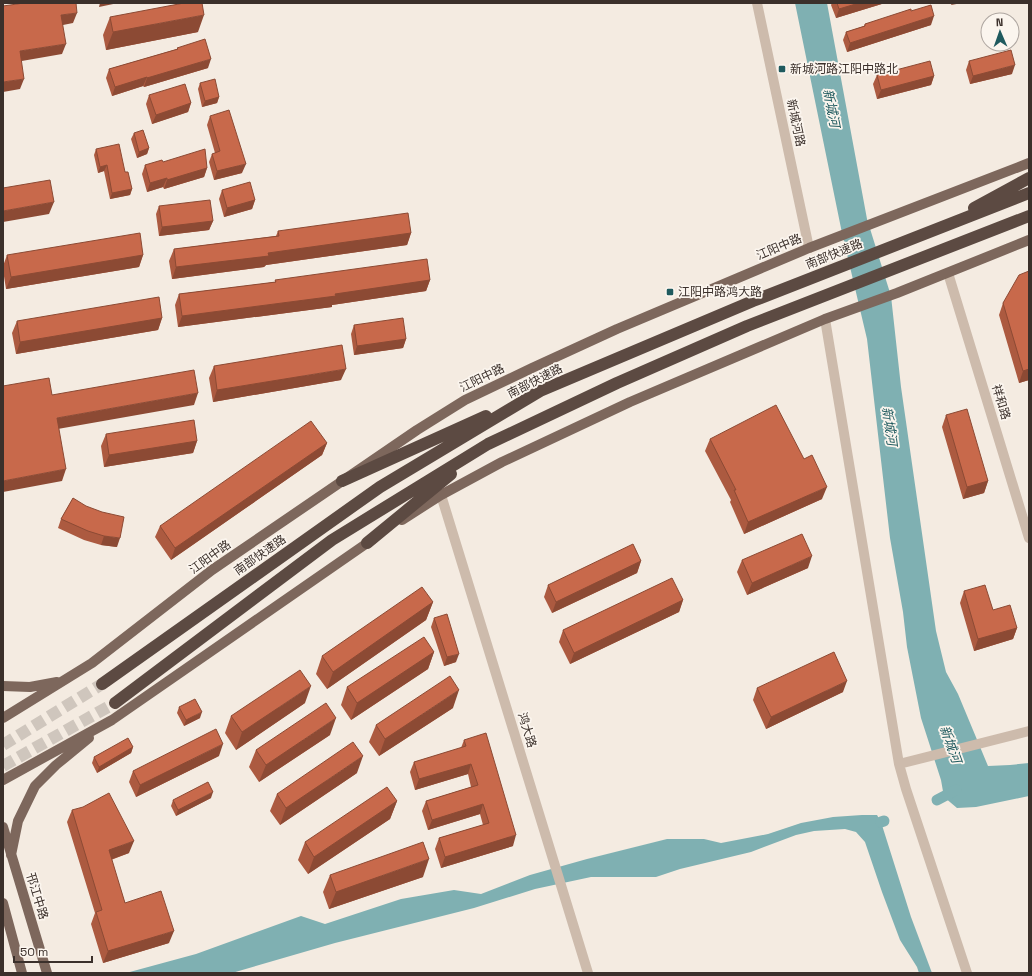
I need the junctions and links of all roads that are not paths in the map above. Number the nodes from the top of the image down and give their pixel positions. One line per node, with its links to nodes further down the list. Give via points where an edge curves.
1 (757, 3): 9 (street, 新城河路)
2 (1029, 163): 9 (main road, 江阳中路)
3 (1029, 178): 7 (highway)
4 (1029, 193): 7 (highway, 南部快速路)
5 (1029, 216): 10 (highway)
6 (1029, 224): 10 (highway)
7 (926, 234): 13 (highway, 南部快速路, via 753,301)
8 (1029, 240): 11 (main road)
9 (809, 248): 15 (main road, 江阳中路, via 618,329 465,400)
10 (934, 253): 14 (highway, via 732,333 617,383)
11 (948, 273): 12 (main road); 17 (street, 祥和路)
12 (825, 319): 16 (main road, via 630,402 502,462); 26 (street)
13 (540, 391): 15 (highway); 20 (highway, 南部快速路, via 380,487)
14 (488, 444): 18 (highway); 22 (highway, via 332,540)
15 (342, 481): 19 (main road, 江阳中路, via 212,570 92,663)
16 (441, 495): 18 (main road); 33 (street, 鸿大路)
17 (1029, 538)
18 (367, 543): 24 (main road)
19 (65, 680): 21 (main road, via 30,688); 23 (main road, 江阳中路)
20 (102, 684)
21 (3, 686)
22 (115, 703)
23 (3, 718)
24 (112, 720): 27 (main road); 29 (main road, via 56,765 35,786 18,821)
25 (1029, 731): 26 (street)
26 (899, 764): 34 (street)
27 (3, 780)
28 (3, 827): 29 (main road, 邗江中路)
29 (11, 855): 32 (main road, 邗江中路)
30 (3, 903): 31 (main road)
31 (22, 973)
32 (47, 973)
33 (588, 973)
34 (967, 973)

